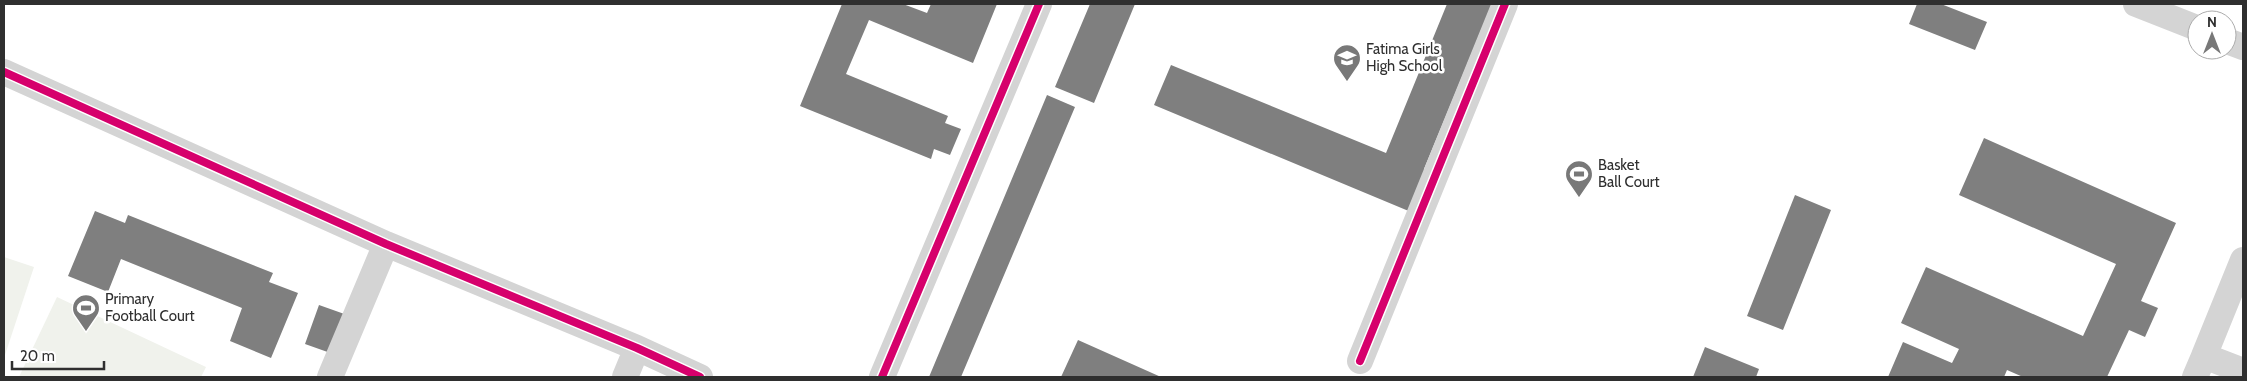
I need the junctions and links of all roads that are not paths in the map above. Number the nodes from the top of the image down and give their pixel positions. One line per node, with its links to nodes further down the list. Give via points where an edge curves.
1 (1039, 4): 15 (street)
2 (1505, 4): 9 (street)
3 (2136, 4): 4 (street)
4 (2187, 24)
5 (4, 72): 6 (street)
6 (386, 244): 8 (street); 12 (street)
7 (2243, 260): 10 (street)
8 (637, 348): 13 (street); 14 (street)
9 (1360, 361)
10 (2200, 367): 11 (street)
11 (2243, 371)
12 (330, 377)
13 (625, 377)
14 (700, 377)
15 (882, 377)

